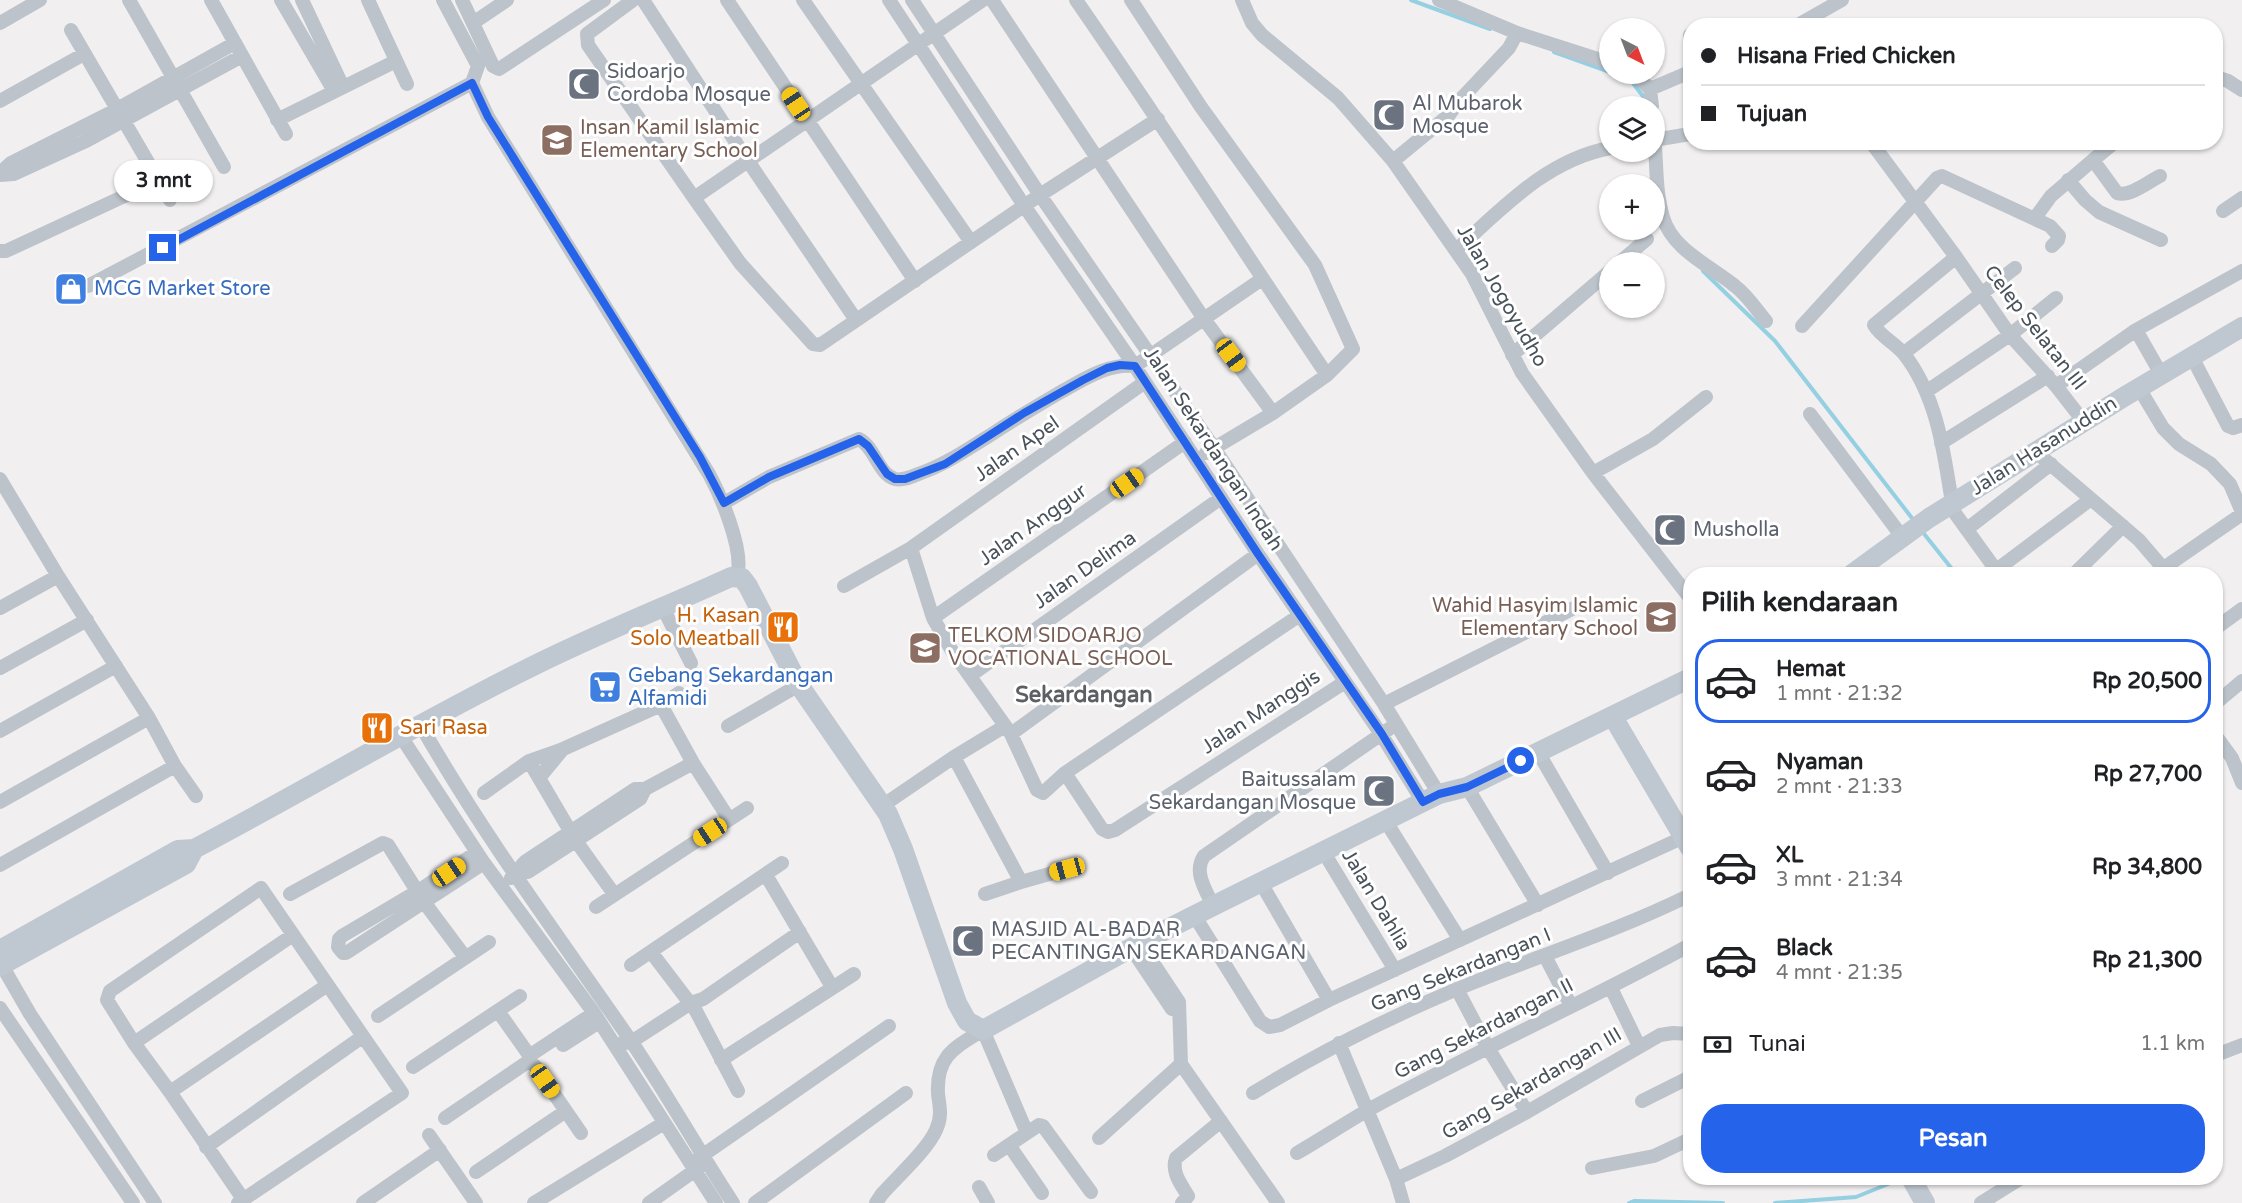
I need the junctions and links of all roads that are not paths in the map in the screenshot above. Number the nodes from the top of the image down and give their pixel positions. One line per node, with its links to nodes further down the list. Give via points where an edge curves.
1 (40, 0): 25 (street)
2 (129, 0): 42 (street)
3 (211, 0): 30 (street)
4 (281, 0): 43 (street)
5 (302, 0): 43 (street)
6 (368, 0): 35 (street)
7 (443, 0): 38 (street, via 478,66)
8 (462, 0): 26 (street)
9 (507, 0): 26 (street)
10 (604, 0): 26 (street, via 499,69 493,66)
11 (633, 0): 69 (street, via 587,34 588,45)
12 (643, 0): 60 (street)
13 (727, 0): 51 (street)
14 (803, 0): 39 (street)
15 (889, 0): 31 (street, Jalan Sekardangan Indah)
16 (912, 0): 28 (street, Jalan Sekardangan Indah)
17 (983, 0): 28 (street)
18 (992, 0): 58 (street)
19 (1076, 0): 49 (street)
20 (1131, 0): 105 (street, via 1201,107 1315,266 1353,349)
21 (1242, 0): 61 (street, Jalan Jogoyudho, via 1262,35 1338,98)
22 (1439, 0): 29 (street)
23 (1842, 0): 24 (street)
24 (1810, 18)
25 (0, 23)
26 (472, 23)
27 (71, 30): 32 (street)
28 (934, 33): 31 (street); 68 (street, Jalan Sekardangan Indah)
29 (1517, 33): 34 (street); 61 (street, via 1509,48 1449,115)
30 (235, 43): 33 (street); 42 (street)
31 (919, 43): 39 (street); 73 (street, Jalan Sekardangan Indah)
32 (84, 54): 47 (street); 48 (street)
33 (242, 56): 42 (street); 50 (street)
34 (1599, 59)
35 (396, 61): 40 (street); 43 (street)
36 (1683, 75): 44 (street)
37 (2223, 79): 45 (street)
38 (472, 83): 89 (street); 126 (street, via 488,117 700,457)
39 (860, 83): 51 (street); 78 (street)
40 (407, 84)
41 (1645, 84): 44 (street)
42 (177, 85): 48 (street); 63 (street)
43 (339, 89): 50 (street)
44 (1650, 89): 46 (street)
45 (2242, 90)
46 (1651, 96)
47 (0, 101)
48 (120, 115): 64 (street, via 11,163); 66 (street)
49 (1158, 119): 58 (street); 86 (street)
50 (277, 120): 52 (street)
51 (807, 121): 60 (street); 88 (street)
52 (285, 134)
53 (1683, 135): 54 (street)
54 (1665, 138)
55 (1599, 150): 80 (street, via 1541,176)
56 (1877, 150): 72 (street, Celep Selatan III)
57 (2105, 150): 59 (street)
58 (1099, 159): 68 (street); 92 (street)
59 (2093, 160): 65 (street, via 2121,195); 67 (street)
60 (748, 161): 69 (street); 93 (street)
61 (1393, 161): 80 (street, Jalan Jogoyudho)
62 (1655, 162): 94 (street, via 1663,219 1679,244 1738,288)
63 (224, 167)
64 (0, 174)
65 (2160, 176)
66 (159, 180): 71 (street); 81 (street)
67 (2068, 180): 75 (street); 77 (street, via 2099,212)
68 (1040, 195): 73 (street); 101 (street, Jalan Sekardangan Indah)
69 (694, 198): 93 (street, via 740,263 813,344 820,345)
70 (2242, 198): 74 (street)
71 (170, 200)
72 (1916, 201): 75 (street, via 1937,178 1946,177); 83 (street, Celep Selatan III); 95 (street)
73 (1025, 207): 78 (street); 103 (street, Jalan Sekardangan Indah)
74 (2223, 211)
75 (2035, 218): 79 (street, via 2058,233)
76 (1646, 240): 82 (street)
77 (2161, 240)
78 (971, 242): 88 (street)
79 (2052, 246)
80 (1456, 250): 100 (street, Jalan Jogoyudho)
81 (0, 251)
82 (1632, 252)
83 (1956, 257): 90 (street, Celep Selatan III); 99 (street, via 1874,325)
84 (2015, 268): 90 (street)
85 (2242, 271): 97 (street)
86 (1262, 279): 92 (street); 105 (street)
87 (1599, 280): 100 (street)
88 (915, 281): 93 (street)
89 (88, 286)
90 (1981, 295): 98 (street, Celep Selatan III); 99 (street)
91 (2056, 298): 98 (street)
92 (1204, 319): 101 (street); 111 (street)
93 (856, 320)
94 (1766, 321)
95 (1802, 326)
96 (2242, 327): 102 (street, Jalan Hasanuddin)
97 (2136, 330): 104 (street); 106 (street)
98 (2010, 335): 106 (street, Celep Selatan III); 109 (street)
99 (1904, 353): 109 (street)
100 (1512, 355): 120 (street, Jalan Jogoyudho)
101 (1149, 357): 103 (street); 117 (street, Jalan Sekardangan Indah)
102 (2192, 357): 104 (street, Jalan Hasanuddin); 114 (street, via 2228,426)
103 (1135, 366): 107 (street, Jalan Sekardangan Indah); 126 (street, via 1107,368 1024,413 945,464 905,479 887,474 859,439 769,477)
104 (2161, 374): 108 (street, Jalan Hasanuddin)
105 (1327, 375): 111 (street)
106 (2052, 381): 113 (street, Celep Selatan III); 116 (street)
107 (1146, 382): 115 (street, Jalan Sekardangan Indah); 132 (street, Jalan Apel)
108 (2139, 388): 113 (street, Jalan Hasanuddin); 122 (street, via 2163,428 2179,444 2211,464)
109 (1927, 392): 116 (street)
110 (1706, 397): 120 (street, via 1653,439)
111 (1274, 413): 117 (street)
112 (1810, 414): 131 (street)
113 (2084, 422): 118 (street, Jalan Hasanuddin)
114 (2242, 425)
115 (1185, 442): 119 (street, Jalan Sekardangan Indah); 151 (street, Jalan Anggur)
116 (1941, 443): 127 (street)
117 (1214, 448): 119 (street); 144 (street, Jalan Sekardangan Indah)
118 (2044, 458): 125 (street); 127 (street, Jalan Hasanuddin); 130 (street)
119 (1197, 459): 123 (street, Jalan Sekardangan Indah)
120 (1593, 473): 143 (street, Jalan Jogoyudho)
121 (0, 479): 124 (street)
122 (2239, 492): 128 (street)
123 (1221, 498): 133 (street, Jalan Sekardangan Indah); 157 (street, Jalan Delima)
124 (5, 499): 140 (street)
125 (2091, 499): 129 (street); 136 (street)
126 (724, 503): 141 (street, via 739,566)
127 (1951, 504): 130 (street); 131 (street, Jalan Hasanuddin)
128 (2242, 513): 139 (street)
129 (2122, 526): 137 (street); 138 (street, via 2139,540)
130 (1967, 529): 135 (street)
131 (1906, 536): 134 (street, Jalan Hasanuddin)
132 (911, 548): 142 (street, Jalan Apel); 151 (street)
133 (1258, 554): 145 (street, Jalan Sekardangan Indah); 171 (street)
134 (1862, 567)
135 (1991, 567)
136 (2001, 567)
137 (2081, 567)
138 (2156, 567)
139 (2166, 567)
140 (58, 576): 147 (street); 152 (street)
141 (731, 577): 148 (street); 161 (street, via 742,578 748,586)
142 (844, 586)
143 (1683, 589)
144 (1307, 590): 145 (street); 164 (street, Jalan Sekardangan Indah)
145 (1291, 601): 150 (street, Jalan Sekardangan Indah)
146 (1578, 606): 164 (street)
147 (0, 608)
148 (663, 608): 154 (street); 168 (street, via 567,650)
149 (2242, 609): 153 (street)
150 (1300, 615): 159 (street, Jalan Sekardangan Indah); 184 (street)
151 (933, 618): 157 (street)
152 (87, 620): 155 (street); 156 (street)
153 (2223, 623)
154 (691, 663)
155 (116, 666): 167 (street); 172 (street)
156 (0, 668)
157 (971, 675): 171 (street)
158 (2242, 681): 163 (street)
159 (1345, 682): 173 (street, Jalan Sekardangan Indah); 184 (street, Jalan Manggis, via 1115,830 1102,829)
160 (1683, 682): 166 (street)
161 (799, 685): 170 (street); 193 (street)
162 (679, 693): 165 (street)
163 (2223, 697)
164 (1384, 704): 169 (street, Jalan Sekardangan Indah)
165 (661, 705): 176 (street); 181 (street)
166 (1613, 717): 177 (street); 198 (street)
167 (149, 718): 182 (street); 192 (street)
168 (420, 724): 174 (street); 183 (street)
169 (1396, 724): 173 (street); 191 (street, Jalan Sekardangan Indah)
170 (728, 726)
171 (1008, 730): 179 (street); 184 (street, via 1039,792 1043,793)
172 (0, 731)
173 (1382, 734): 191 (street, Jalan Sekardangan Indah); 218 (street, via 1204,856 1198,869)
174 (400, 735): 186 (street); 230 (street, via 194,849 178,850)
175 (2223, 742): 178 (street)
176 (562, 749): 180 (street); 185 (street)
177 (1538, 752): 188 (street); 207 (street)
178 (2237, 754): 187 (street)
179 (954, 757): 193 (street); 209 (street)
180 (529, 761): 185 (street); 189 (street)
181 (693, 763): 195 (street); 197 (street, via 645,789 640,799)
182 (175, 766): 190 (street); 204 (street)
183 (447, 770): 186 (street); 201 (street)
184 (1065, 773)
185 (539, 778): 197 (street)
186 (431, 780): 202 (street)
187 (2242, 783)
188 (1467, 787): 191 (street); 217 (street)
189 (484, 793)
190 (196, 796)
191 (1431, 798): 196 (street)
192 (0, 802)
193 (882, 806): 249 (street, via 903,849 957,1003 967,1021)
194 (747, 808): 195 (street)
195 (729, 819): 213 (street)
196 (1385, 820): 200 (street); 223 (street)
197 (573, 836): 206 (street, via 526,861); 213 (street)
198 (1683, 836)
199 (1683, 845): 207 (street)
200 (1323, 851): 210 (street); 232 (street, Jalan Dahlia)
201 (505, 861): 202 (street); 206 (street)
202 (484, 862): 211 (street); 215 (street)
203 (782, 863): 208 (street)
204 (0, 865)
205 (1067, 869): 209 (street)
206 (518, 873): 211 (street); 254 (street)
207 (1608, 873): 217 (street)
208 (766, 875): 221 (street); 227 (street)
209 (1021, 882): 214 (street)
210 (1261, 883): 218 (street); 239 (street)
211 (500, 886): 246 (street)
212 (290, 894): 215 (street, via 383,843)
213 (614, 894): 219 (street)
214 (985, 894)
215 (421, 897): 215 (street, via 346,953 338,947 342,936); 229 (street)
216 (1683, 898): 228 (street, Gang Sekardangan I)
217 (1538, 905): 223 (street)
218 (1213, 906): 220 (street)
219 (596, 907)
220 (1194, 915): 225 (street); 239 (street, via 1260,1021 1269,1027)
221 (800, 932): 235 (street); 240 (street)
222 (293, 935): 234 (street); 252 (street); 252 (street, via 261,888 110,992 107,1000)
223 (1460, 940): 232 (street)
224 (489, 942): 229 (street)
225 (1135, 946): 249 (street); 262 (street, via 1179,1002)
226 (1683, 949): 236 (street, Gang Sekardangan II)
227 (651, 952): 231 (street); 240 (street)
228 (1545, 956): 237 (street, Gang Sekardangan I); 241 (street)
229 (465, 957): 245 (street)
230 (0, 961): 244 (street)
231 (631, 965)
232 (1395, 970): 239 (street)
233 (854, 974): 235 (street)
234 (326, 986): 251 (street); 266 (street)
235 (832, 987): 261 (street)
236 (1611, 988): 241 (street, Gang Sekardangan II); 256 (street)
237 (1457, 989): 253 (street, Gang Sekardangan I); 257 (street)
238 (520, 996): 243 (street)
239 (1329, 1000)
240 (697, 1004): 254 (street); 261 (street)
241 (1571, 1006): 257 (street, Gang Sekardangan II)
242 (0, 1008): 247 (street)
243 (498, 1011): 260 (street); 263 (street)
244 (30, 1014): 247 (street); 299 (street)
245 (378, 1016)
246 (596, 1017): 258 (street); 260 (street)
247 (13, 1026): 298 (street)
248 (890, 1026): 286 (street)
249 (983, 1030): 277 (street); 307 (street, via 953,1048 946,1057 940,1067 940,1119 933,1138)
250 (1683, 1034): 256 (street, Gang Sekardangan III, via 1660,1035)
251 (362, 1037): 282 (street); 296 (street, via 402,1093)
252 (134, 1043): 266 (street)
253 (1339, 1043): 268 (street, Gang Sekardangan I); 271 (street)
254 (634, 1045): 258 (street); 286 (street)
255 (2242, 1045): 259 (street)
256 (1639, 1046): 272 (street, Gang Sekardangan III)
257 (1488, 1048): 271 (street, Gang Sekardangan II); 272 (street)
258 (617, 1049): 275 (street)
259 (2223, 1052)
260 (532, 1060): 270 (street); 273 (street)
261 (721, 1060): 265 (street)
262 (1181, 1064): 274 (street); 279 (street)
263 (413, 1067)
264 (1683, 1080): 269 (street)
265 (738, 1091)
266 (170, 1092): 282 (street)
267 (906, 1093): 306 (street)
268 (1253, 1093)
269 (1642, 1101)
270 (566, 1111): 276 (street); 289 (street)
271 (1367, 1111): 284 (street, Gang Sekardangan II); 290 (street)
272 (1527, 1112): 290 (street, Gang Sekardangan III)
273 (445, 1118)
274 (1221, 1121): 297 (street, via 1176,1158 1174,1171); 309 (street)
275 (664, 1123): 287 (street); 302 (street)
276 (581, 1133)
277 (1027, 1133): 281 (street); 294 (street, via 1043,1126)
278 (429, 1134): 283 (street)
279 (1099, 1138)
280 (1683, 1142): 288 (street, via 1654,1156)
281 (1009, 1145): 285 (street); 295 (street)
282 (206, 1147): 296 (street)
283 (440, 1150): 300 (street); 301 (street)
284 (1297, 1153)
285 (994, 1155)
286 (704, 1159): 287 (street); 305 (street)
287 (692, 1167): 303 (street); 304 (street)
288 (1592, 1167)
289 (476, 1172)
290 (1396, 1179): 310 (street)
291 (1915, 1185): 311 (street)
292 (2010, 1185): 312 (street)
293 (979, 1187): 308 (street)
294 (1091, 1192)
295 (1042, 1193)
296 (240, 1201)
297 (1188, 1201)
298 (134, 1203)
299 (155, 1203)
300 (363, 1203)
301 (476, 1203)
302 (534, 1203)
303 (649, 1203)
304 (716, 1203)
305 (733, 1203)
306 (755, 1203)
307 (876, 1203)
308 (988, 1203)
309 (1278, 1203)
310 (1403, 1203)
311 (1925, 1203)
312 (1981, 1203)

